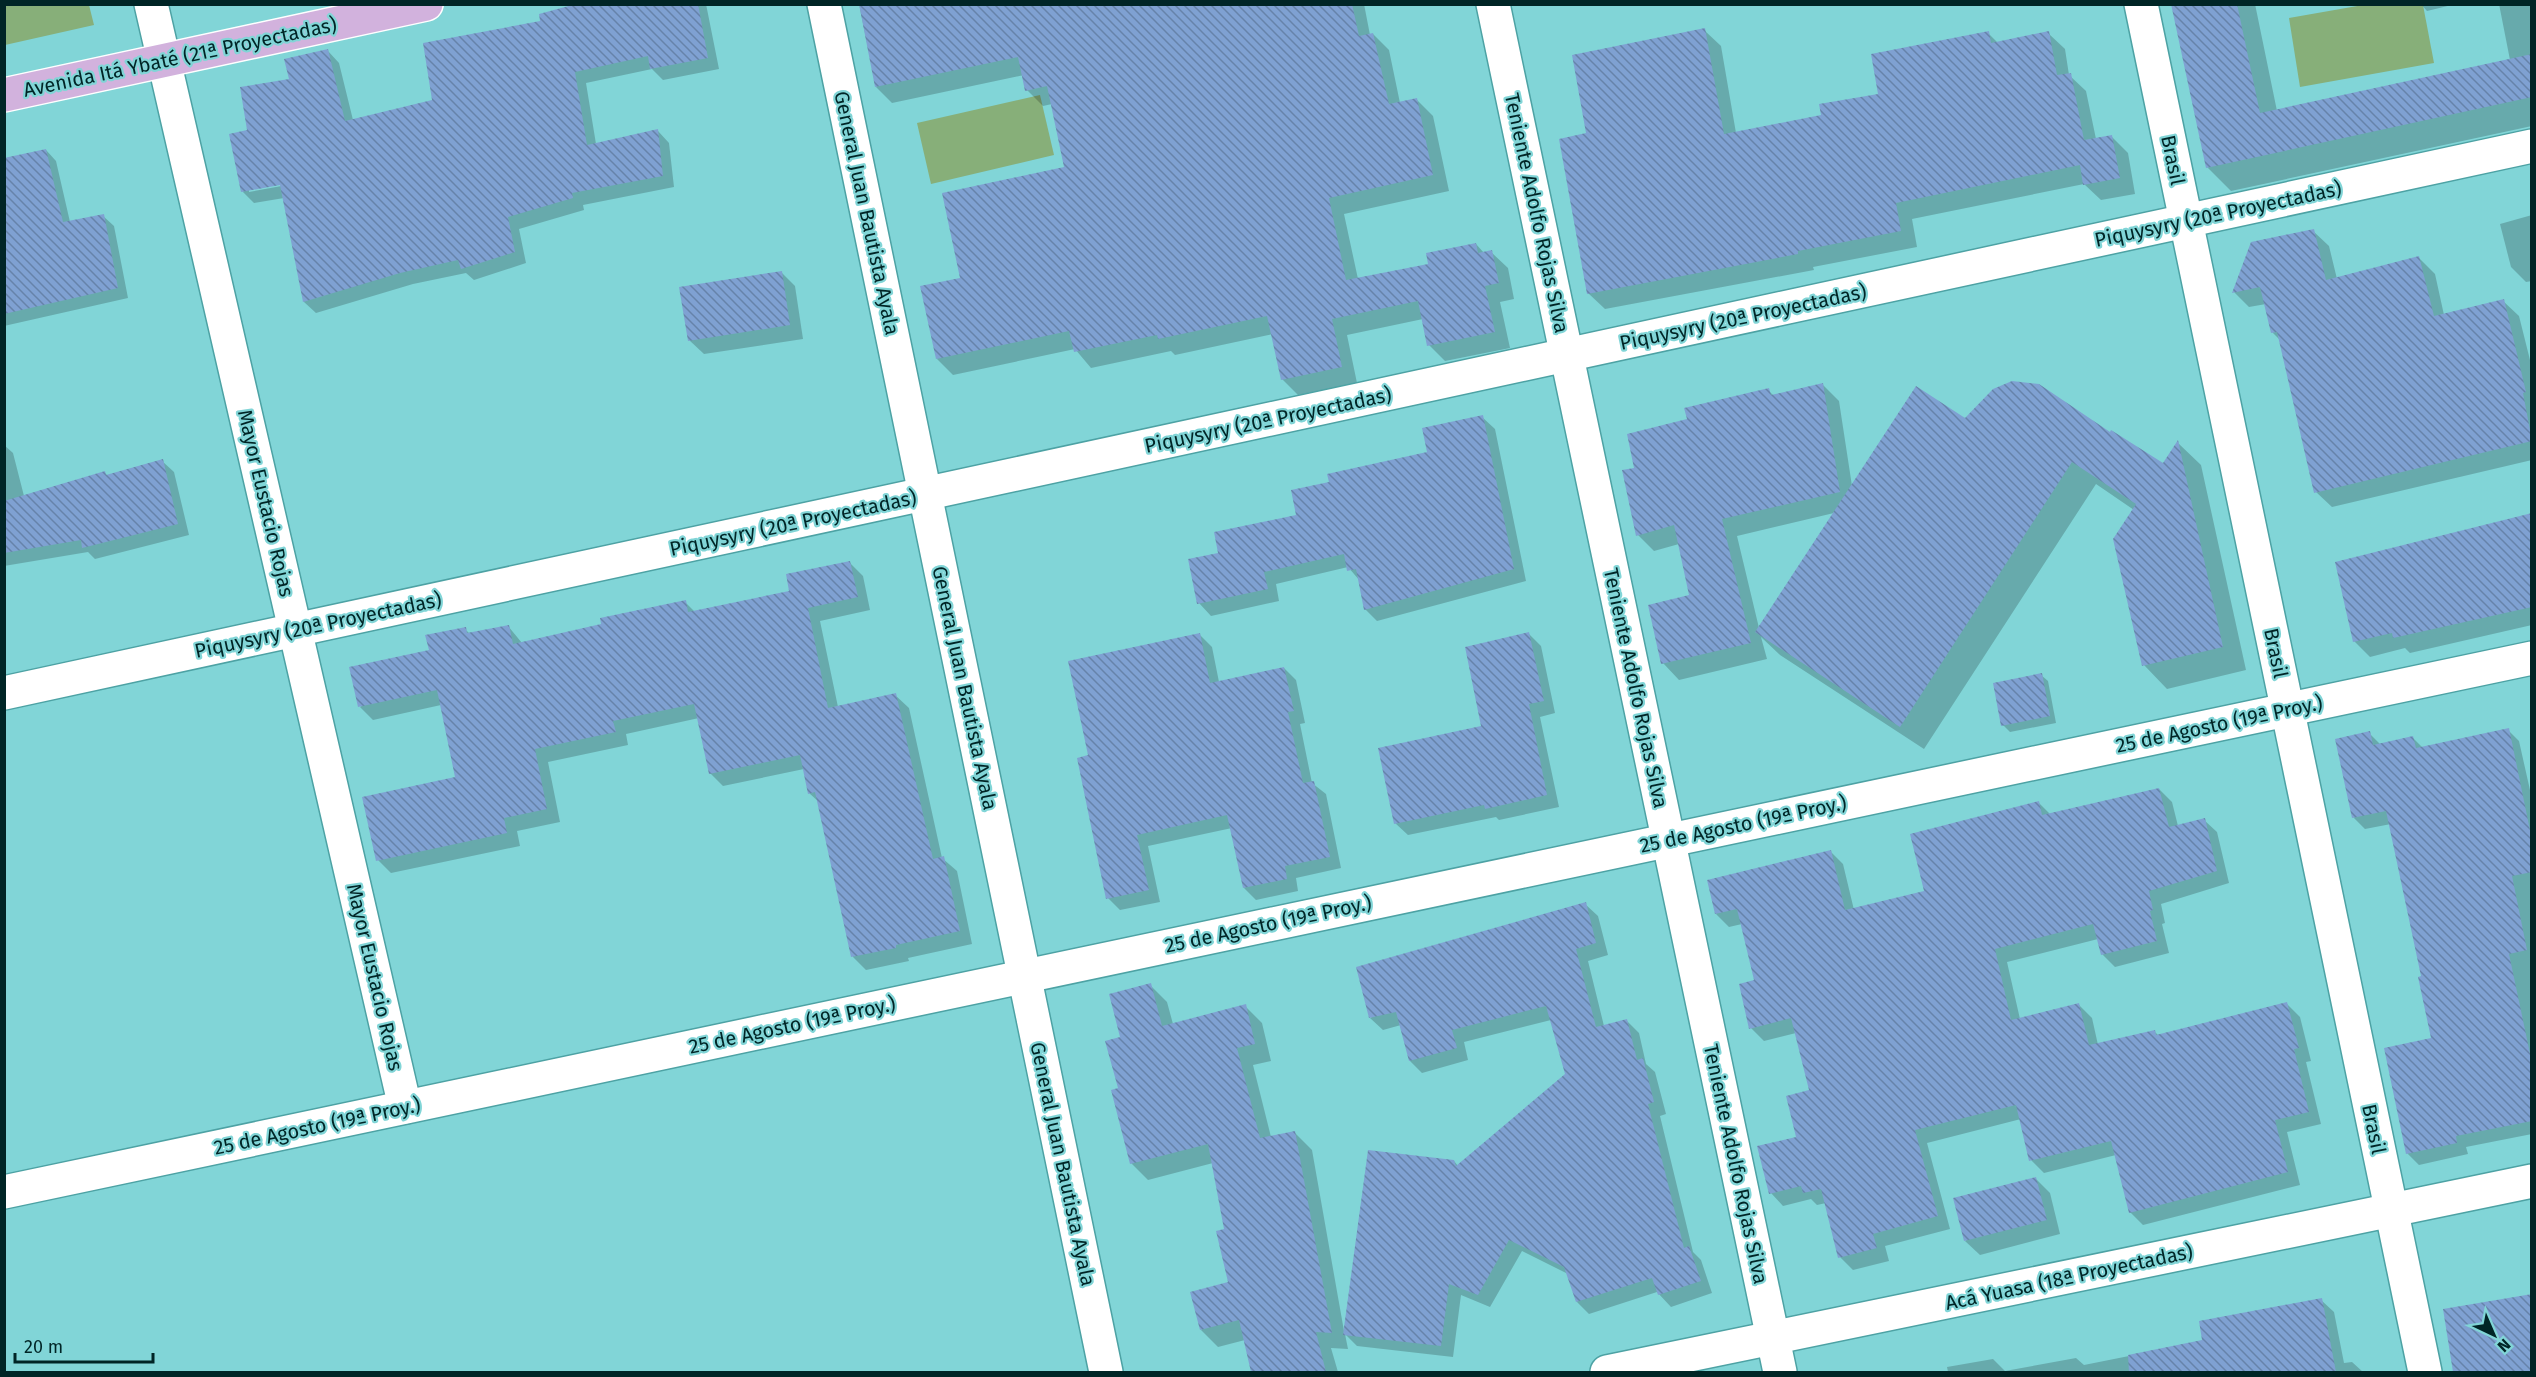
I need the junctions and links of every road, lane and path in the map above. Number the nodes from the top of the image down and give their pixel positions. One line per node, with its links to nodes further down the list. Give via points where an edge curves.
1 (151, 4): 6 (street, Mayor Eustacio Rojas)
2 (426, 4): 6 (main road, Avenida Itá Ybaté (21ª Proyectadas))
3 (824, 4): 11 (street, General Juan Bautista Ayala)
4 (1493, 4): 10 (street, Teniente Adolfo Rojas Silva)
5 (2141, 4): 9 (street, Brasil)
6 (164, 61): 7 (main road, Avenida Itá Ybaté (21ª Proyectadas)); 12 (street, Mayor Eustacio Rojas)
7 (4, 94)
8 (2532, 146): 9 (street, Piquysyry (20ª Proyectadas))
9 (2186, 221): 10 (street, Piquysyry (20ª Proyectadas)); 15 (street, Brasil)
10 (1567, 356): 11 (street, Piquysyry (20ª Proyectadas)); 16 (street, Teniente Adolfo Rojas Silva)
11 (925, 494): 12 (street, Piquysyry (20ª Proyectadas)); 17 (street, General Juan Bautista Ayala)
12 (295, 630): 14 (street, Piquysyry (20ª Proyectadas)); 18 (street, Mayor Eustacio Rojas)
13 (2532, 658): 15 (street, 25 de Agosto (19ª Proy.))
14 (4, 693)
15 (2287, 710): 16 (street, 25 de Agosto (19ª Proy.)); 21 (street, Brasil)
16 (1668, 840): 17 (street, 25 de Agosto (19ª Proy.)); 22 (street, Teniente Adolfo Rojas Silva)
17 (1024, 976): 18 (street, 25 de Agosto (19ª Proy.)); 23 (street, General Juan Bautista Ayala)
18 (405, 1107): 20 (street, 25 de Agosto (19ª Proy.))
19 (2532, 1181): 21 (street, Acá Yuasa (18ª Proyectadas))
20 (4, 1192)
21 (2391, 1210): 22 (street, Acá Yuasa (18ª Proyectadas)); 26 (street, Brasil)
22 (1773, 1338): 24 (street, Acá Yuasa (18ª Proyectadas)); 25 (street, Teniente Adolfo Rojas Silva)
23 (1106, 1372)
24 (1607, 1372)
25 (1780, 1372)
26 (2425, 1372)

